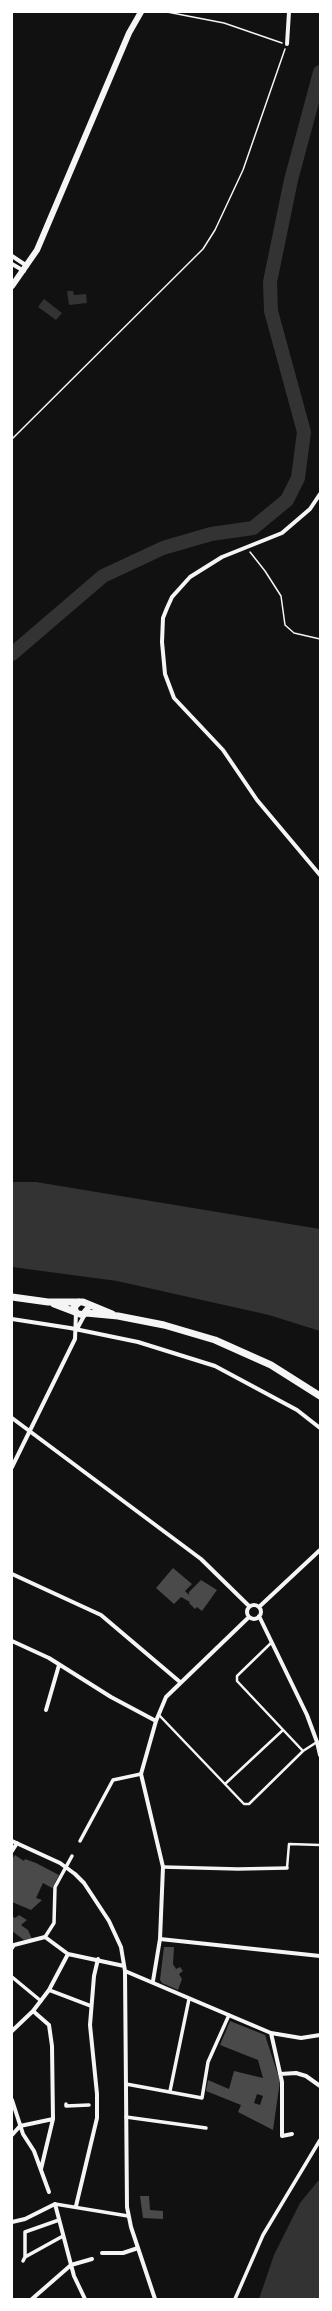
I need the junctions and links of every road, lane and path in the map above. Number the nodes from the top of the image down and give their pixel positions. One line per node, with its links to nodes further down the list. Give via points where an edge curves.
1 (141, 12): 7 (main road, via 129,33 37,250)
2 (167, 12): 4 (path, via 224,23)
3 (289, 12): 4 (street)
4 (286, 44): 9 (path, via 243,170 215,230 203,249)
5 (12, 256): 7 (street)
6 (12, 264): 7 (street)
7 (26, 269): 8 (main road)
8 (12, 286)
9 (12, 439)
10 (320, 494): 11 (street, via 310,509 282,533)
11 (243, 549): 12 (path, via 253,554 281,596 285,625 294,633); 13 (street, via 204,567 172,596 163,618 165,674 170,692 223,750 257,800)
12 (320, 639)
13 (320, 875)
14 (12, 1297): 15 (main road)
15 (48, 1302): 16 (main road); 18 (main road)
16 (79, 1302): 17 (main road); 18 (main road, via 75,1305)
17 (86, 1305): 19 (main road); 20 (main road)
18 (75, 1313): 19 (main road); 22 (street)
19 (85, 1314): 20 (main road); 22 (street)
20 (118, 1316): 23 (main road, via 178,1328 230,1346 276,1368)
21 (12, 1319): 22 (street)
22 (76, 1329): 25 (street, via 153,1346 215,1366 297,1410); 26 (street, via 76,1339)
23 (320, 1396)
24 (12, 1418): 26 (street)
25 (320, 1428)
26 (30, 1431): 27 (street); 30 (street, via 201,1559)
27 (12, 1467)
28 (320, 1550): 31 (street)
29 (12, 1574): 37 (street, via 102,1615)
30 (249, 1606): 31 (street, via 253,1604); 33 (street, via 246,1613)
31 (259, 1607): 32 (street)
32 (259, 1616): 33 (street, via 255,1619); 35 (street)
33 (249, 1617): 37 (street)
34 (12, 1641): 36 (street)
35 (271, 1643): 41 (lane, via 237,1676 237,1681); 42 (street, via 307,1715)
36 (59, 1665): 38 (street); 40 (street)
37 (180, 1682): 39 (street, via 166,1697)
38 (46, 1710)
39 (159, 1715): 40 (street); 46 (lane)
40 (156, 1721): 45 (street)
41 (283, 1730): 43 (lane); 46 (lane)
42 (317, 1742): 43 (lane); 44 (street)
43 (303, 1751): 46 (lane, via 249,1804 244,1804)
44 (320, 1755)
45 (141, 1774): 47 (street, via 113,1780); 53 (street)
46 (225, 1784)
47 (80, 1841)
48 (14, 1842): 50 (street); 52 (street)
49 (320, 1845): 54 (lane, via 289,1844)
50 (12, 1850)
51 (72, 1856): 52 (street)
52 (67, 1867): 55 (street, via 55,1887 54,1923); 61 (street, via 84,1883 118,1936)
53 (163, 1867): 54 (street); 56 (street)
54 (287, 1868)
55 (45, 1937): 57 (street, via 14,1945); 58 (street)
56 (160, 1940): 59 (street); 63 (street)
57 (12, 1948)
58 (68, 1954): 60 (street); 64 (street)
59 (320, 1956)
60 (98, 1959): 61 (street); 67 (street)
61 (124, 1968): 63 (street); 74 (street)
62 (12, 1977): 66 (street)
63 (153, 1981): 65 (street)
64 (49, 1990): 66 (street); 67 (street)
65 (189, 1999): 69 (street); 76 (street)
66 (41, 2001): 68 (street)
67 (91, 2006): 90 (street, via 90,2025 97,2118)
68 (33, 2011): 70 (street); 81 (street, via 49,2025 52,2046)
69 (229, 2016): 71 (street); 76 (street, via 208,2062 202,2098)
70 (12, 2031)
71 (271, 2033): 72 (street, via 301,2038); 73 (street)
72 (320, 2035)
73 (280, 2074): 75 (street, via 296,2073 306,2076); 84 (street, via 282,2136)
74 (126, 2084): 76 (street); 80 (street)
75 (320, 2086)
76 (170, 2091)
77 (12, 2100): 82 (street)
78 (66, 2104): 79 (street)
79 (89, 2105)
80 (126, 2117): 83 (street); 91 (street)
81 (53, 2119): 82 (street); 87 (street)
82 (20, 2126): 85 (street); 87 (street)
83 (206, 2128)
84 (292, 2134)
85 (12, 2135)
86 (320, 2140): 104 (street, via 263,2235)
87 (41, 2169): 88 (street)
88 (49, 2192)
89 (55, 2204): 90 (street); 92 (street); 93 (street, via 25,2219)
90 (76, 2206): 91 (street)
91 (128, 2216): 95 (street)
92 (59, 2220): 94 (street); 97 (street, via 25,2232)
93 (12, 2222)
94 (63, 2236): 97 (street); 100 (street)
95 (138, 2248): 96 (street, via 123,2253); 103 (street)
96 (102, 2254)
97 (26, 2257): 99 (street)
98 (92, 2260): 100 (street)
99 (23, 2261)
100 (71, 2264): 101 (street); 102 (street)
101 (32, 2299)
102 (85, 2299)
103 (155, 2299)
104 (235, 2299)

